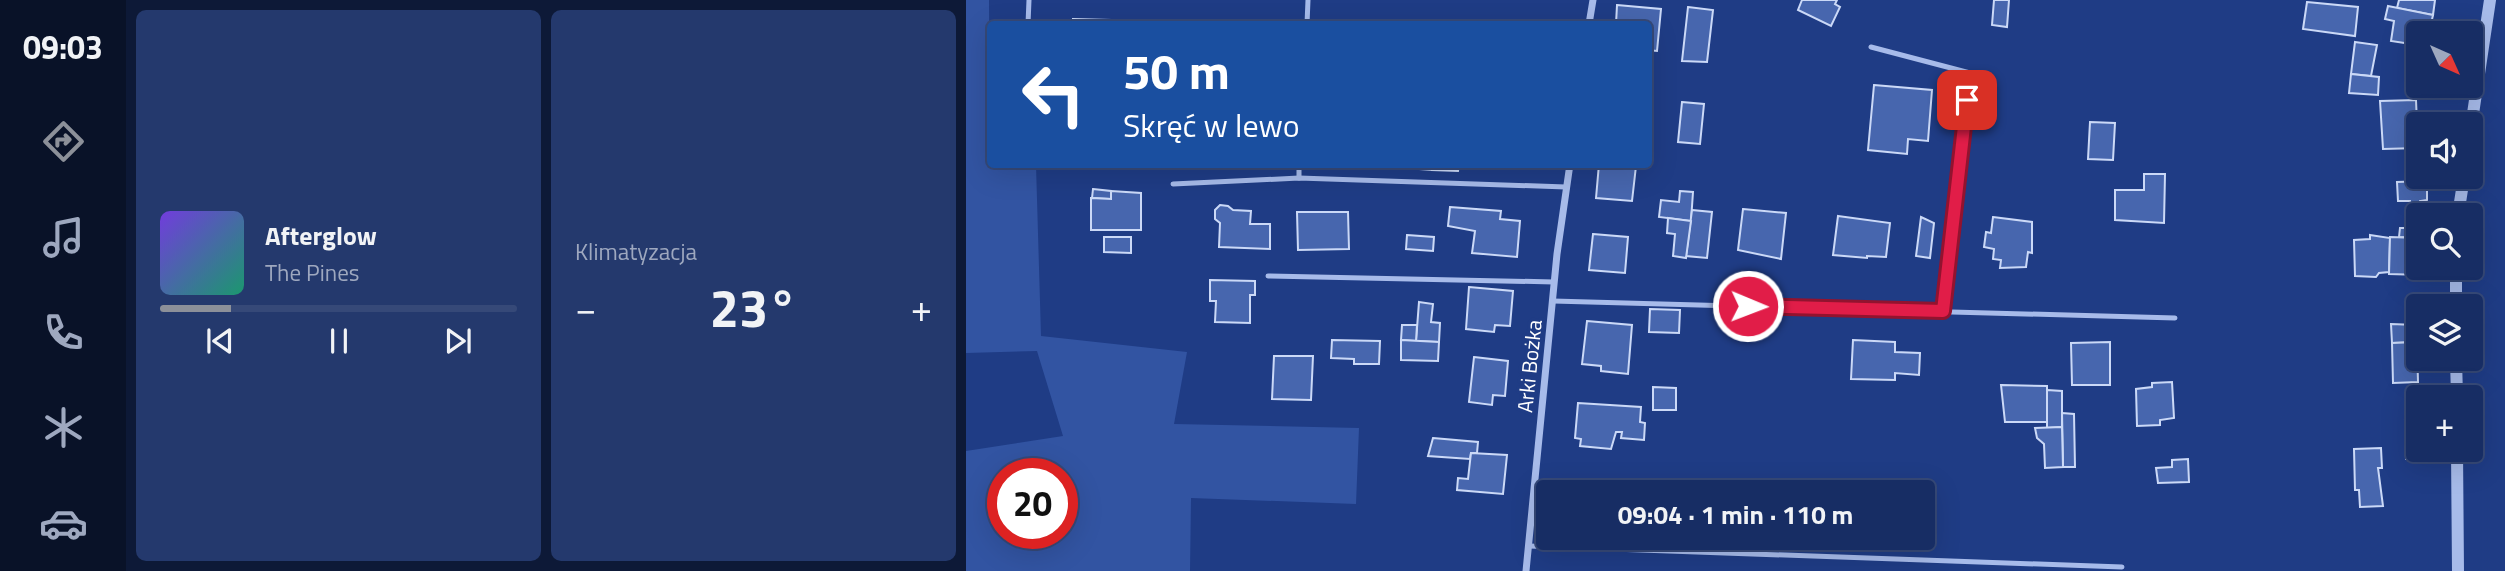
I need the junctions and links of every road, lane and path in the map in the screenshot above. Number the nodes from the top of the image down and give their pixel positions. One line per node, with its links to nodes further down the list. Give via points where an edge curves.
1 (1029, 0): 5 (lane)
2 (1308, 0): 6 (lane)
3 (1593, 0): 7 (street)
4 (2490, 0): 9 (street)
5 (1028, 21)
6 (1307, 21)
7 (1590, 21)
8 (1871, 47): 18 (lane, via 1970,73)
9 (2473, 112)
10 (1299, 168): 12 (lane)
11 (1569, 168): 14 (street, Arki Bożka)
12 (1299, 178): 13 (lane); 14 (lane)
13 (1173, 184)
14 (1566, 187): 16 (street, Arki Bożka)
15 (1268, 276): 16 (lane)
16 (1554, 282): 17 (street, Arki Bożka)
17 (1553, 301): 18 (lane); 21 (street, Arki Bożka)
18 (1943, 311): 19 (lane)
19 (2175, 318)
20 (2457, 462): 24 (street)
21 (1529, 545): 22 (lane); 23 (street, Arki Bożka)
22 (2122, 568)
23 (1526, 571)
24 (2458, 571)

